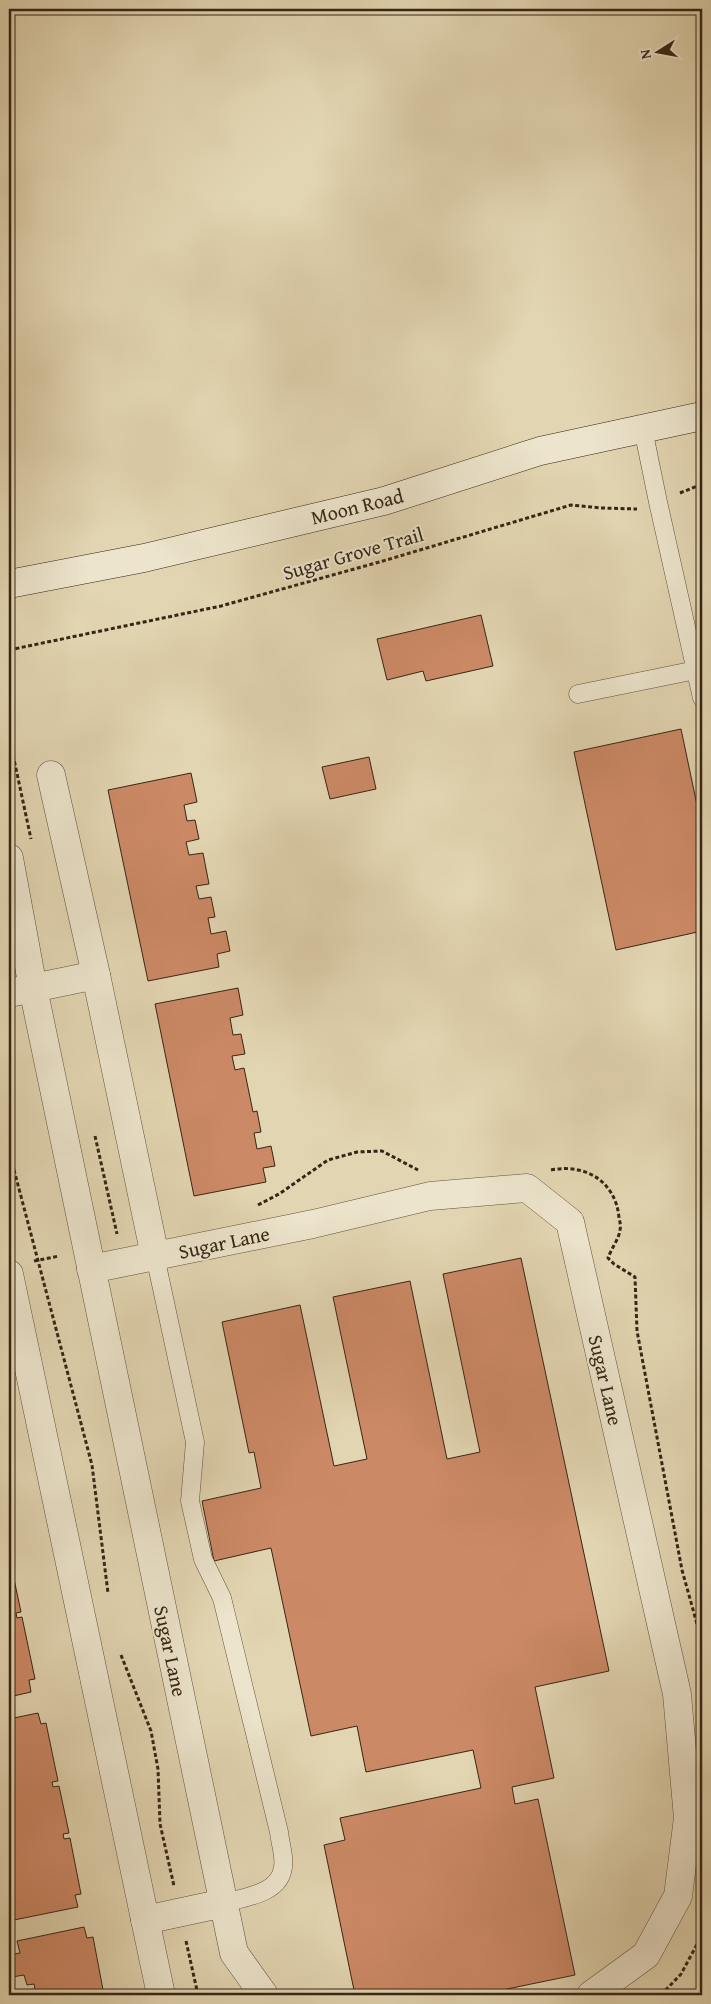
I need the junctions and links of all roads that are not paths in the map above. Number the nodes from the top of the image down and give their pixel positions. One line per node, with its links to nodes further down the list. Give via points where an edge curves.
1 (702, 416): 2 (street, Moon Road)
2 (643, 429): 3 (street, Moon Road, via 540,451 384,501 144,558); 4 (lane)
3 (9, 584)
4 (696, 670): 5 (lane); 6 (lane)
5 (578, 694)
6 (702, 698)
7 (51, 775): 9 (street)
8 (9, 858): 10 (street, Sugar Lane)
9 (96, 975): 10 (street); 11 (street)
10 (21, 991): 12 (street, Sugar Lane)
11 (155, 1256): 12 (street, Sugar Lane); 14 (lane, via 195,1442 190,1501 203,1559 222,1598 279,1832 284,1866 280,1880 268,1890); 18 (street, Sugar Lane, via 314,1224 430,1196 528,1188 570,1222 677,1694 688,1818 678,1896 646,1955)
12 (89, 1259): 14 (street, Sugar Lane)
13 (9, 1274): 15 (street)
14 (224, 1903): 15 (street); 17 (street, Sugar Lane, via 234,1953)
15 (145, 1920): 16 (street)
16 (161, 1995)
17 (264, 1995)
18 (591, 1995)

